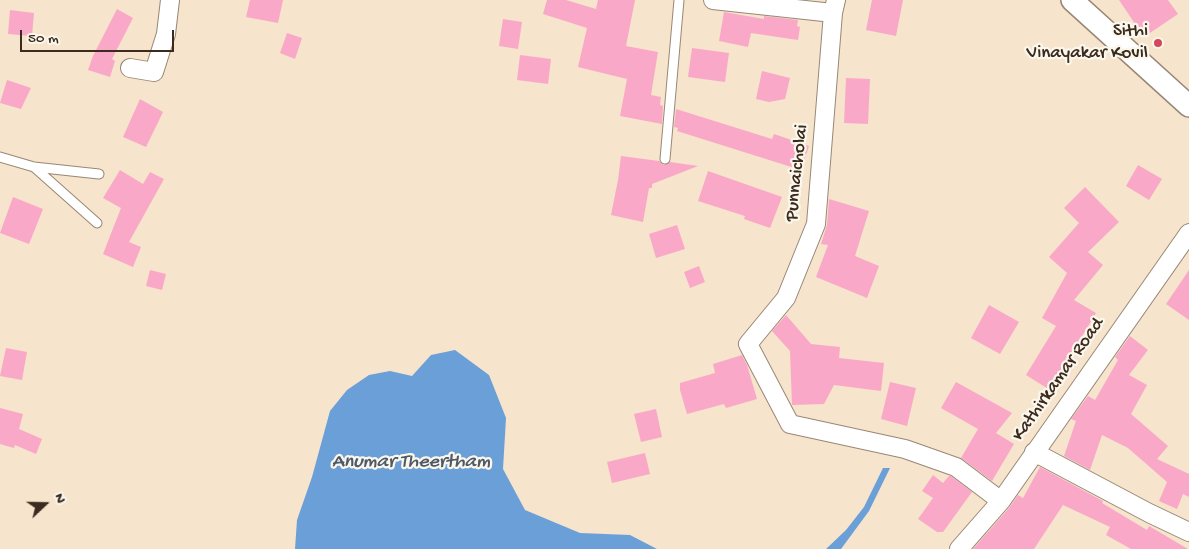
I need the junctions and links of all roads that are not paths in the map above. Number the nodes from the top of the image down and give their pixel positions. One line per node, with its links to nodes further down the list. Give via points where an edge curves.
1 (170, 0): 6 (street, via 166,34 154,72)
2 (679, 0): 9 (lane)
3 (714, 0): 5 (street)
4 (1072, 0): 7 (street)
5 (834, 6): 15 (street, Punnaicholai, via 816,224 786,298 748,344 790,424 906,449 956,467)
6 (130, 68)
7 (1189, 106)
8 (0, 157): 10 (lane)
9 (665, 159)
10 (34, 167): 11 (lane); 12 (lane)
11 (99, 174)
12 (97, 223)
13 (1189, 233): 14 (street, Kathirkamar Road)
14 (1034, 452): 15 (street, Kathirkamar Road); 16 (street)
15 (1001, 501): 17 (street, Kathirkamar Road)
16 (1189, 532)
17 (959, 549)

